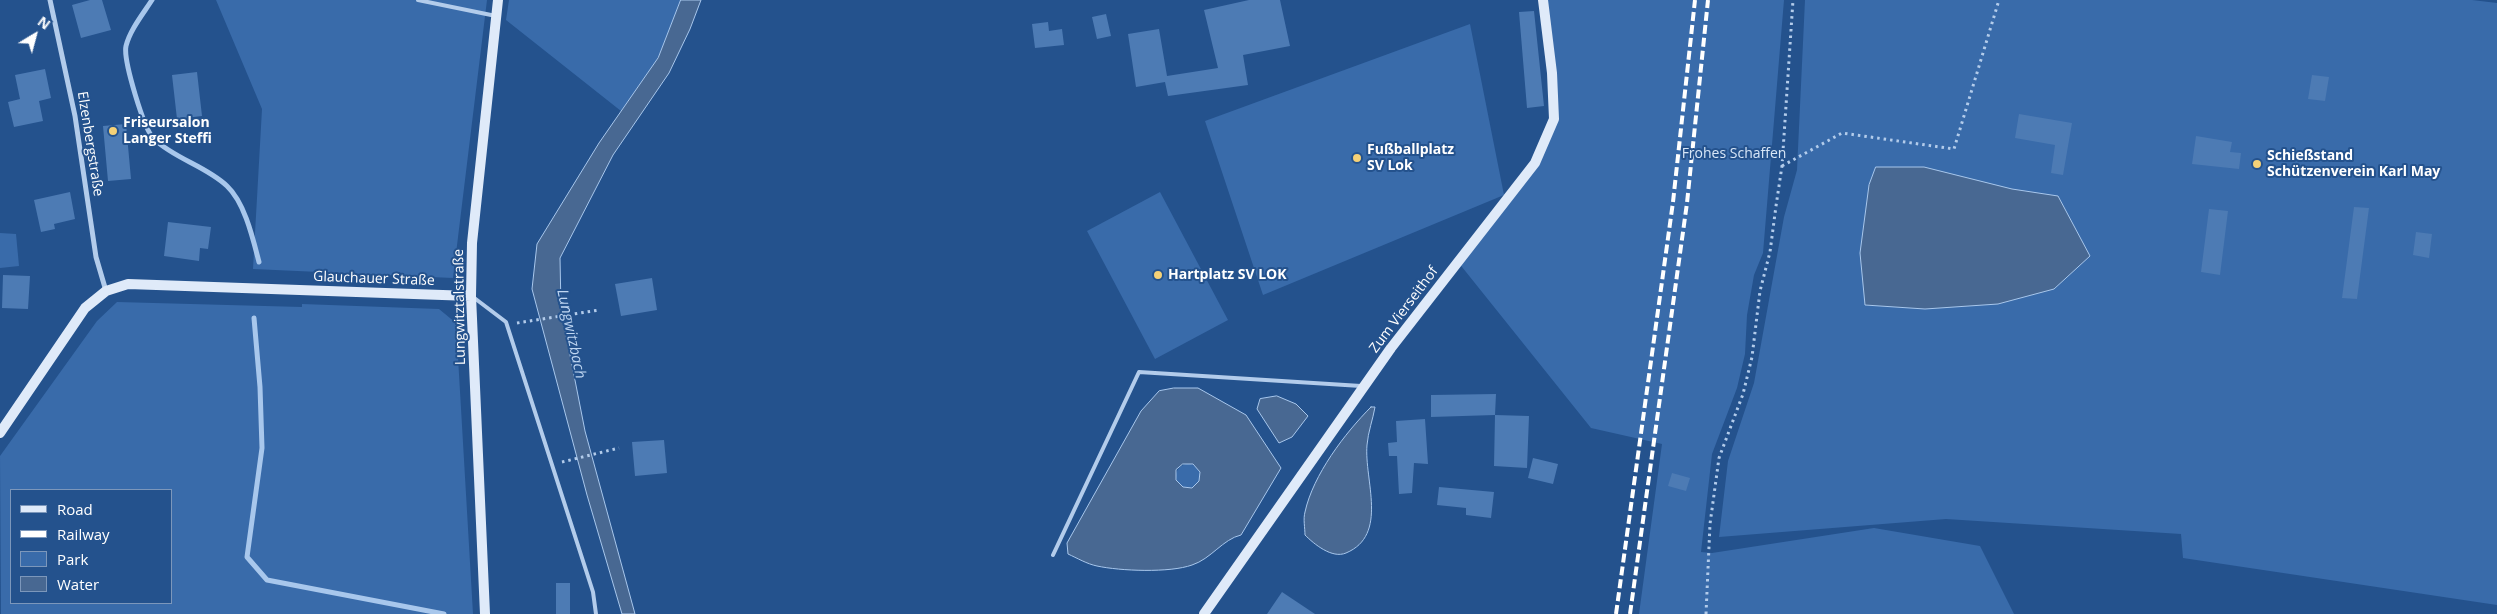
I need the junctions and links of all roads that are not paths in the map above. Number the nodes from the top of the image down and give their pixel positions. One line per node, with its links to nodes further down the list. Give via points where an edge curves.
1 (50, 0): 6 (street, Elzenbergstraße, via 75,116 96,257)
2 (418, 0): 5 (lane)
3 (498, 0): 5 (street, Lungwitztalstraße)
4 (1543, 0): 8 (street, Zum Vierseithof, via 1554,119 1535,163)
5 (496, 16): 7 (street, Lungwitztalstraße, via 472,243)
6 (106, 291): 7 (street, Glauchauer Straße, via 128,284); 9 (street, Glauchauer Straße, via 85,308)
7 (472, 296): 11 (street, Lungwitztalstraße); 12 (lane, via 506,322 593,592)
8 (1364, 386): 10 (lane, via 1139,372); 13 (street, Zum Vierseithof)
9 (1, 428)
10 (1053, 555)
11 (484, 614)
12 (596, 614)
13 (1204, 614)

